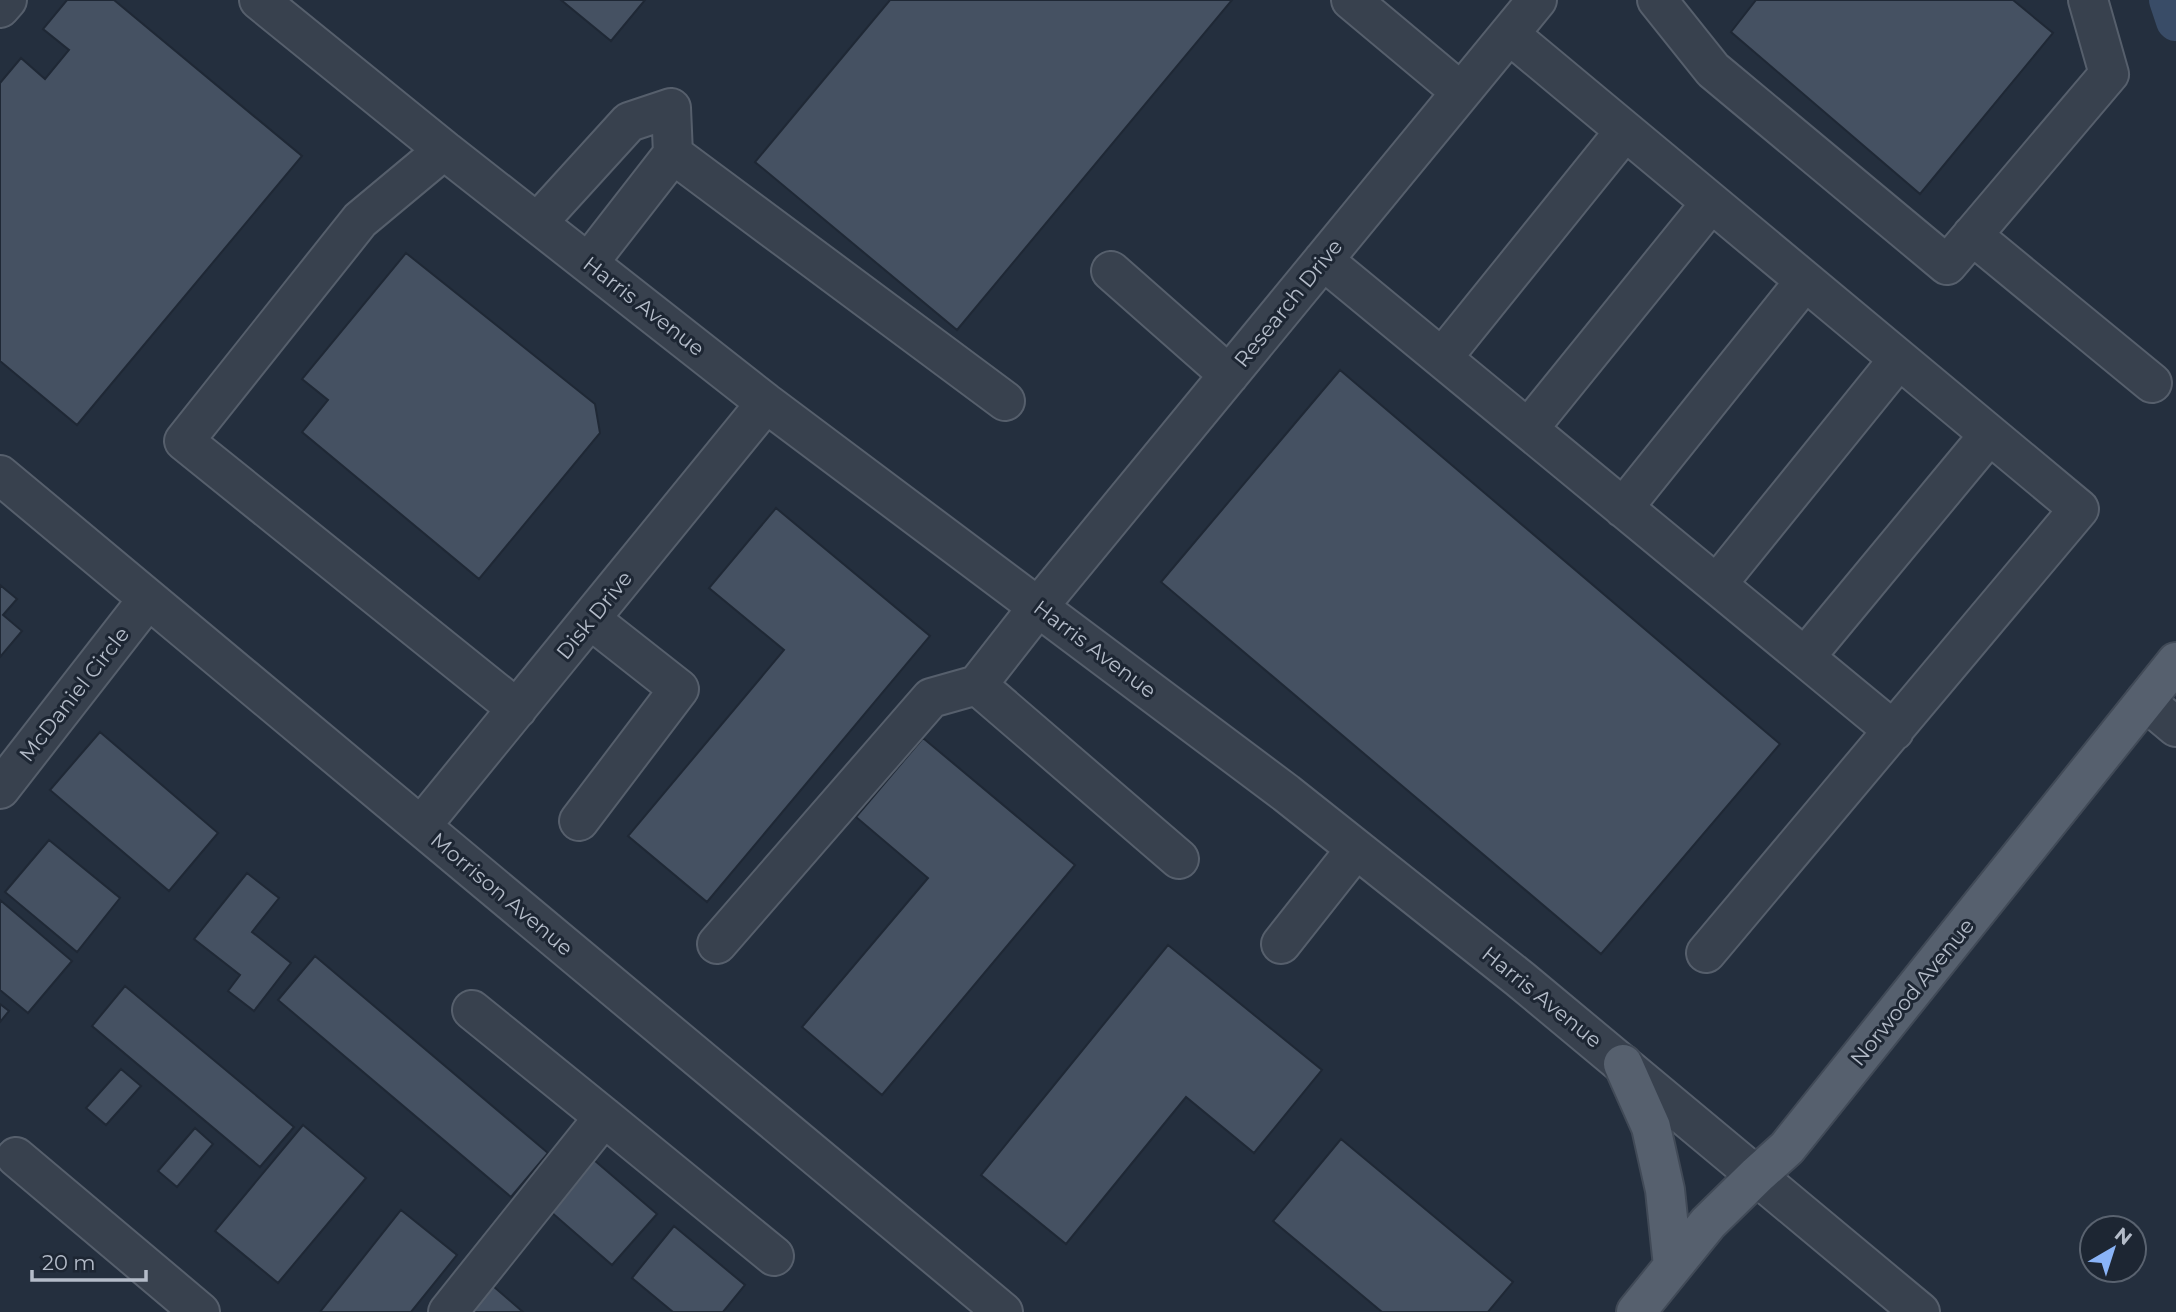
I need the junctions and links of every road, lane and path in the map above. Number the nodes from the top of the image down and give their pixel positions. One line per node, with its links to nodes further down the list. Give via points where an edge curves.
1 (7, 0): 7 (street)
2 (259, 0): 11 (street, Harris Avenue)
3 (1351, 0): 9 (street)
4 (1537, 0): 8 (street, Research Drive)
5 (1657, 0): 15 (street, via 1713,71 1947,265)
6 (2088, 0): 15 (street, via 2109,74)
7 (0, 8)
8 (1509, 34): 9 (street, Research Drive); 10 (street)
9 (1461, 92): 16 (street, Research Drive)
10 (1625, 131): 13 (street); 20 (street)
11 (444, 150): 14 (street, Harris Avenue); 38 (street, via 360,220 184,440)
12 (673, 154): 14 (street, via 671,108 629,122); 17 (street); 24 (street)
13 (1712, 203): 19 (street); 26 (street)
14 (537, 223): 17 (street, Harris Avenue)
15 (1972, 235): 23 (street)
16 (1323, 260): 20 (street); 22 (street, Research Drive)
17 (589, 262): 25 (street, Harris Avenue)
18 (1111, 271): 22 (street)
19 (1805, 281): 21 (street); 29 (street)
20 (1443, 358): 26 (street)
21 (1899, 359): 27 (street); 30 (street)
22 (1229, 375): 32 (street, Research Drive)
23 (2152, 383)
24 (1005, 401)
25 (766, 403): 32 (street, Harris Avenue); 33 (street, Disk Drive)
26 (1528, 429): 29 (street)
27 (1989, 435): 34 (street); 40 (street, via 2079,509)
28 (0, 475): 31 (street, Morrison Avenue)
29 (1623, 508): 30 (street)
30 (1717, 584): 34 (street)
31 (148, 599): 41 (street, McDaniel Circle); 43 (street, Morrison Avenue)
32 (1038, 607): 36 (street, Research Drive); 44 (street, Harris Avenue)
33 (590, 620): 38 (street, Disk Drive); 42 (street, via 679,689)
34 (1805, 657): 40 (street)
35 (2176, 662): 37 (main road, Norwood Avenue)
36 (977, 685): 45 (street); 46 (street, via 931,698)
37 (2145, 701): 39 (street); 53 (main road, Norwood Avenue, via 1787,1148)
38 (517, 709): 43 (street, Disk Drive)
39 (2176, 727)
40 (1894, 731): 48 (street)
41 (0, 789)
42 (579, 821)
43 (421, 827): 58 (street, Morrison Avenue)
44 (1356, 849): 47 (street); 50 (street, Harris Avenue)
45 (1179, 859)
46 (717, 944)
47 (1281, 944)
48 (1706, 953)
49 (472, 1010): 51 (street)
50 (1623, 1064): 53 (street, Harris Avenue); 55 (main road, via 1651,1127 1665,1190)
51 (604, 1117): 54 (street); 57 (street)
52 (16, 1157): 56 (street)
53 (1756, 1175): 55 (main road, Norwood Avenue); 60 (street, Harris Avenue)
54 (774, 1256)
55 (1673, 1266): 59 (main road, Norwood Avenue)
56 (200, 1312)
57 (449, 1312)
58 (1003, 1312)
59 (1636, 1312)
60 (1920, 1312)

